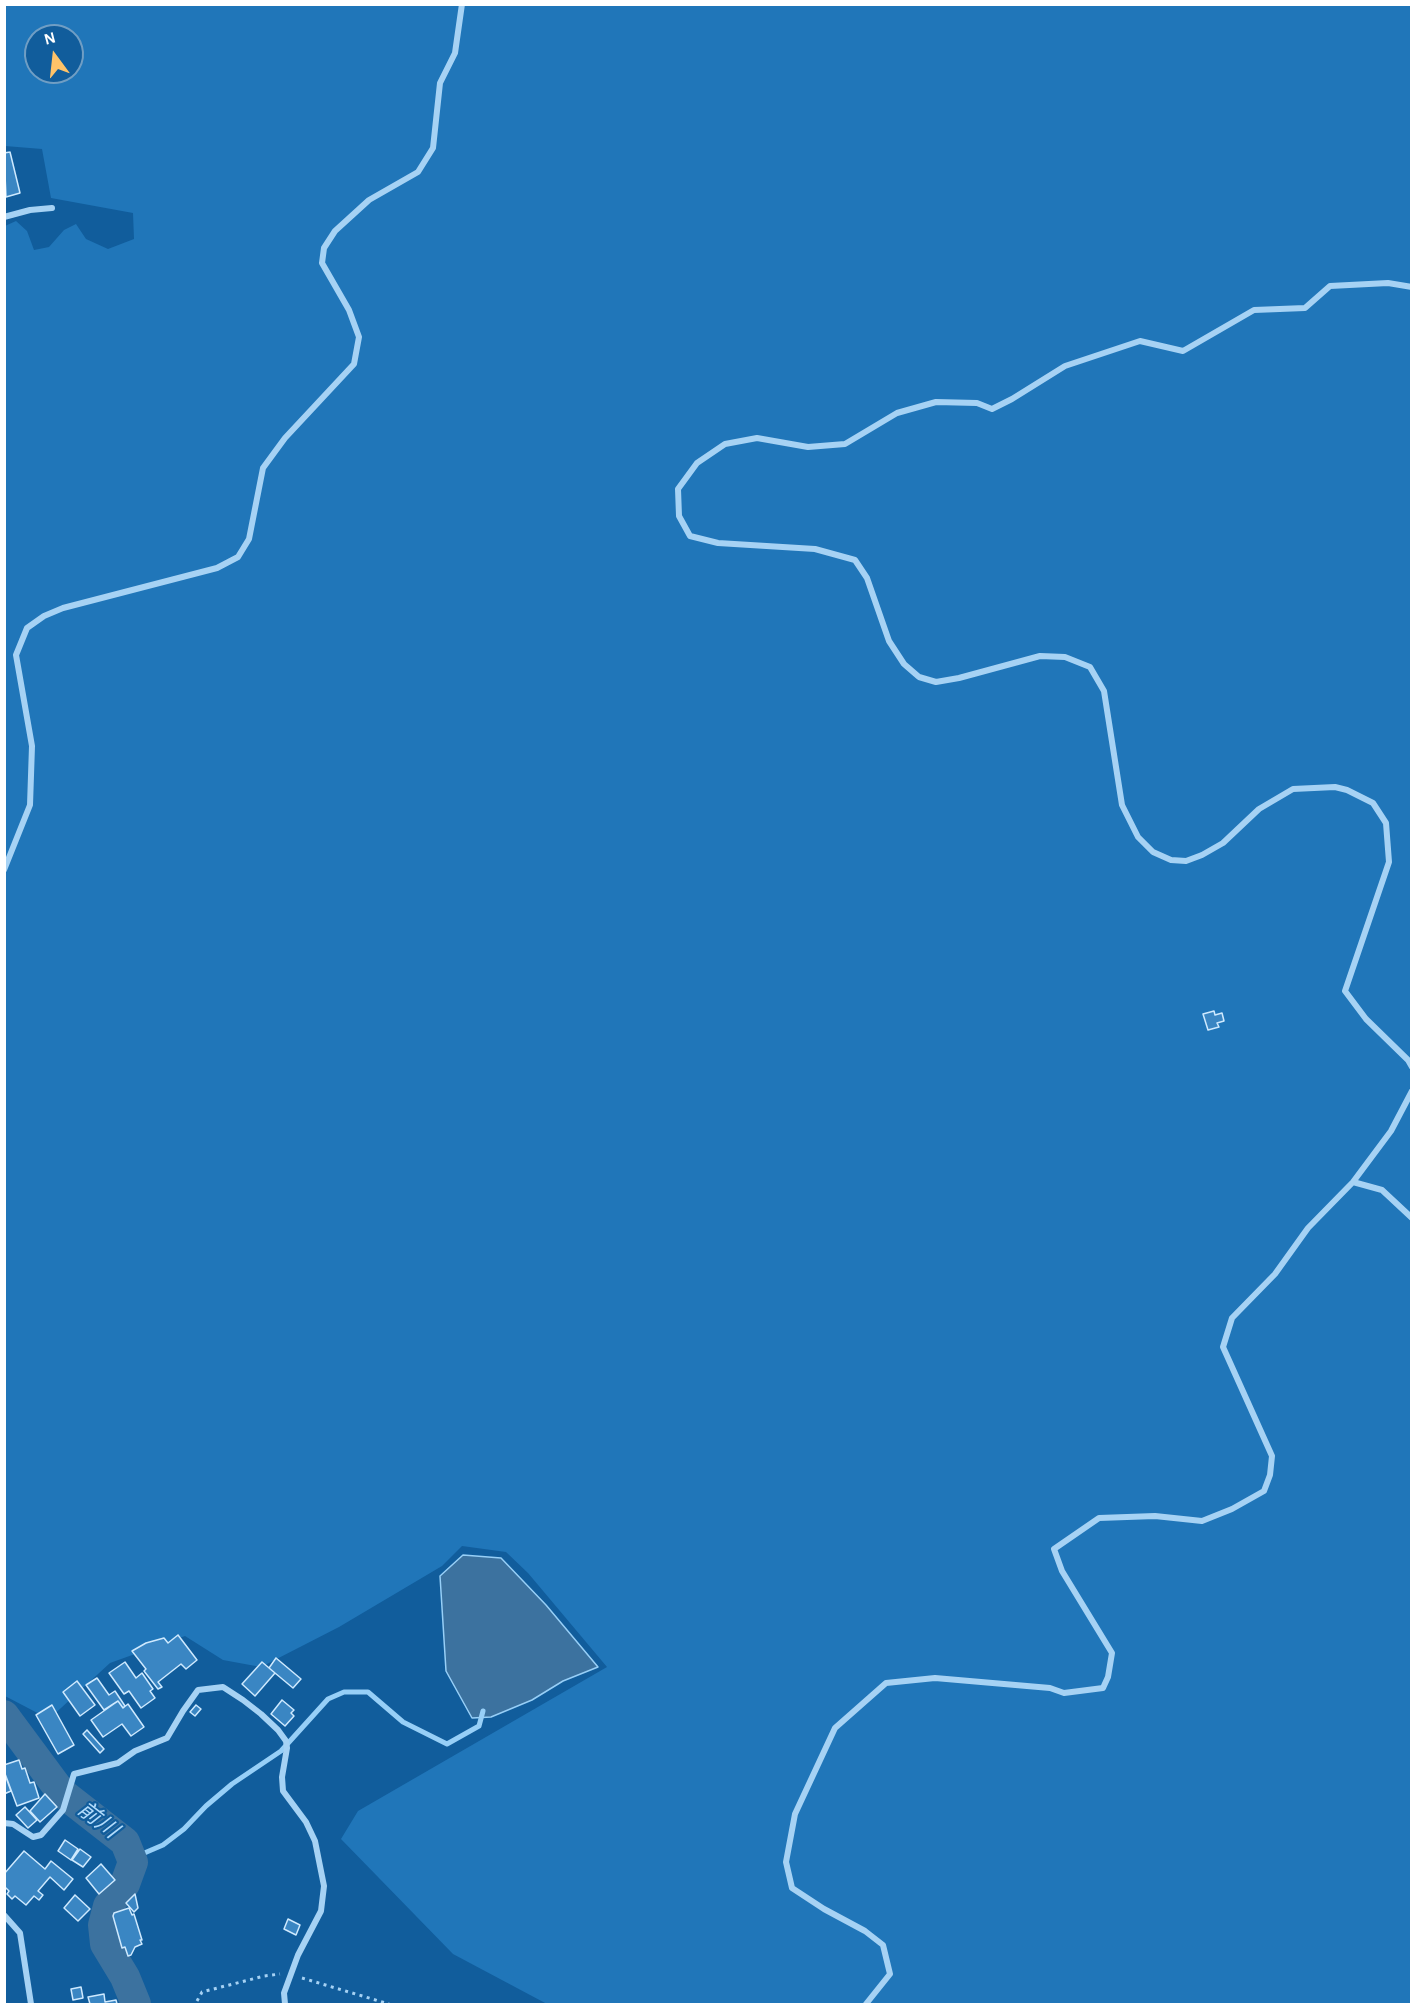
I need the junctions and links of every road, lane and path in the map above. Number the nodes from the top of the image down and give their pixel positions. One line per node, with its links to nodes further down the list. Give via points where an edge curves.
1 (462, 4): 5 (street, via 455,53 440,82 433,148 418,172 369,200 334,231 324,248 322,263 350,310 359,337 354,364 285,438 263,468 249,539 238,557 218,568 63,608 27,628 16,655 32,746 30,805)
2 (52, 208): 3 (street)
3 (4, 217)
4 (1412, 287): 6 (street, via 1388,283 1330,286 1305,308 1254,310 1183,351 1140,341 1065,366 992,409 977,403 936,402 897,413 845,444 808,447 757,438 725,444 697,462 678,489 679,516 690,536 718,543 814,549 855,561 867,578 889,641 904,664 919,677 936,682 1040,656 1065,657 1090,667 1104,691 1122,805 1138,837 1153,852 1186,861 1202,855 1223,843 1259,809 1293,789 1335,787 1373,803 1386,823 1389,862 1345,991)
5 (4, 870)
6 (1412, 1067)
7 (1412, 1091): 8 (street, via 1390,1131)
8 (1353, 1182): 9 (street, via 1382,1190); 14 (street, via 1308,1228 1275,1274 1232,1318 1223,1347 1272,1456 1264,1491 1202,1521 1155,1516 1099,1518 1054,1549 1062,1571 1112,1653 1103,1688 1065,1693 1050,1688 934,1678 886,1683 835,1728 795,1814 786,1862 792,1888 883,1946 890,1974)
9 (1412, 1218)
10 (4, 1823): 13 (street, via 13,1824 33,1837 41,1834 63,1810 75,1774 118,1763 167,1738 198,1690 223,1687 261,1714 278,1730 286,1745 283,1791 315,1841 324,1887 321,1911 298,1955 284,1993)
11 (4, 1915): 12 (street, via 20,1933)
12 (31, 2004)
13 (285, 2004)
14 (866, 2004)

